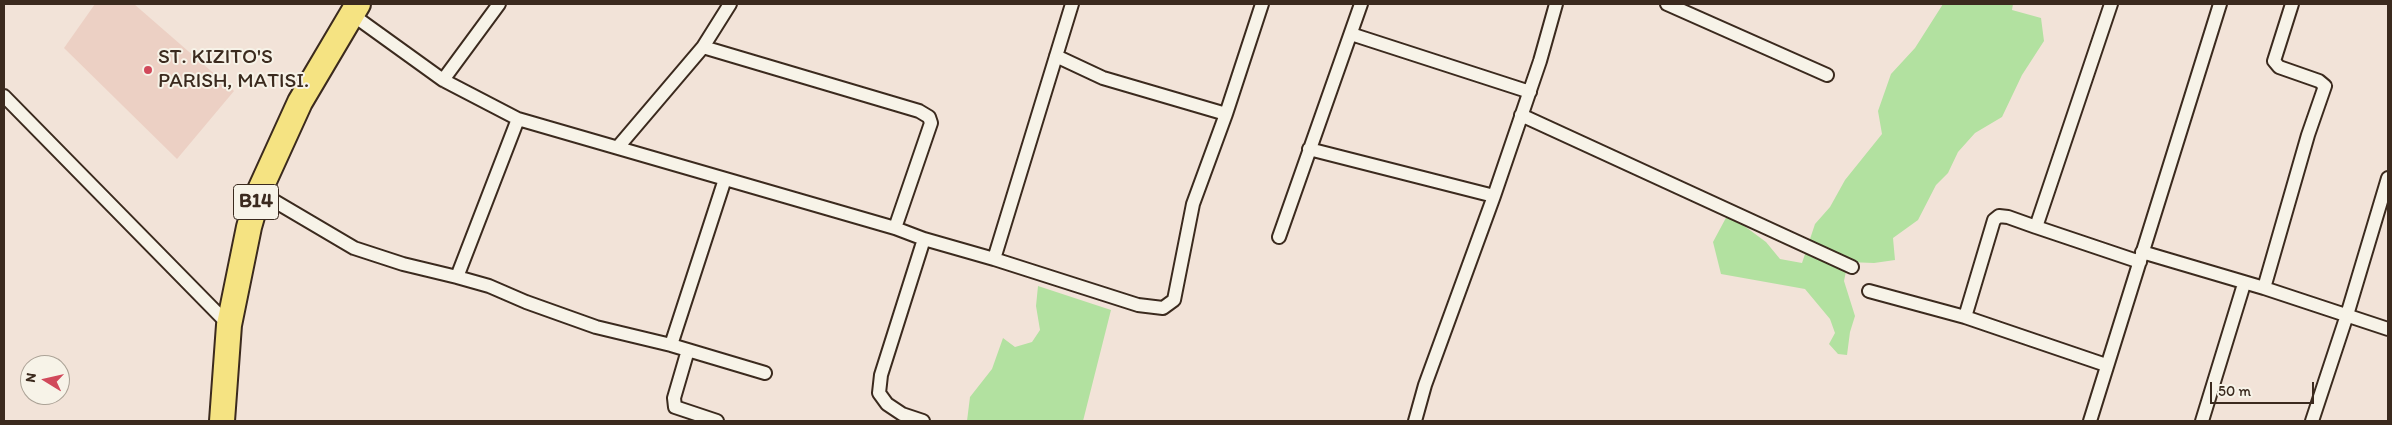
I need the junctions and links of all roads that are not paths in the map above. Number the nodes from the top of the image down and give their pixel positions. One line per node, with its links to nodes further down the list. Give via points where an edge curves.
1 (499, 4): 16 (street)
2 (730, 4): 13 (street)
3 (1072, 4): 14 (street)
4 (1262, 4): 19 (street)
5 (1361, 4): 12 (street)
6 (1556, 4): 17 (street)
7 (1667, 4): 15 (street)
8 (2111, 4): 28 (street)
9 (2220, 4): 32 (street)
10 (2292, 4): 37 (street, via 2274,61 2278,67 2325,86)
11 (354, 9): 16 (street); 26 (highway, B14, via 300,102)
12 (1351, 34): 17 (street); 23 (street)
13 (703, 48): 22 (street); 29 (street, via 919,111 929,117 931,123)
14 (1056, 56): 19 (street, via 1103,78); 33 (street)
15 (1827, 74)
16 (443, 80): 21 (street)
17 (1530, 92): 20 (street)
18 (4, 96): 41 (street)
19 (1226, 114): 33 (street, via 1193,204 1174,300 1163,308 1138,305)
20 (1521, 116): 27 (street); 34 (street)
21 (518, 119): 22 (street); 35 (street)
22 (618, 148): 25 (street)
23 (1309, 149): 27 (street); 30 (street)
24 (2388, 178): 39 (street)
25 (725, 179): 29 (street); 43 (street)
26 (259, 192): 35 (street, via 354,248); 41 (highway, B14)
27 (1494, 196): 50 (street)
28 (2036, 227): 32 (street); 40 (street, via 2008,217 1999,216 1994,220)
29 (895, 228): 31 (street)
30 (1279, 237)
31 (924, 239): 33 (street); 49 (street, via 881,375 879,393 894,409)
32 (2141, 257): 36 (street); 45 (street)
33 (994, 259)
34 (1852, 266)
35 (457, 277): 43 (street, via 596,327)
36 (2244, 284): 37 (street); 52 (street)
37 (2264, 288): 39 (street)
38 (1869, 291): 40 (street)
39 (2348, 315): 42 (street); 53 (street)
40 (1965, 317): 45 (street)
41 (229, 324): 47 (highway, B14)
42 (2388, 329)
43 (671, 345): 44 (street)
44 (688, 350): 46 (street); 48 (street, via 674,398 675,407)
45 (2106, 365): 51 (street)
46 (765, 373)
47 (222, 421)
48 (717, 421)
49 (923, 421)
50 (1415, 421)
51 (2090, 421)
52 (2202, 421)
53 (2312, 421)

